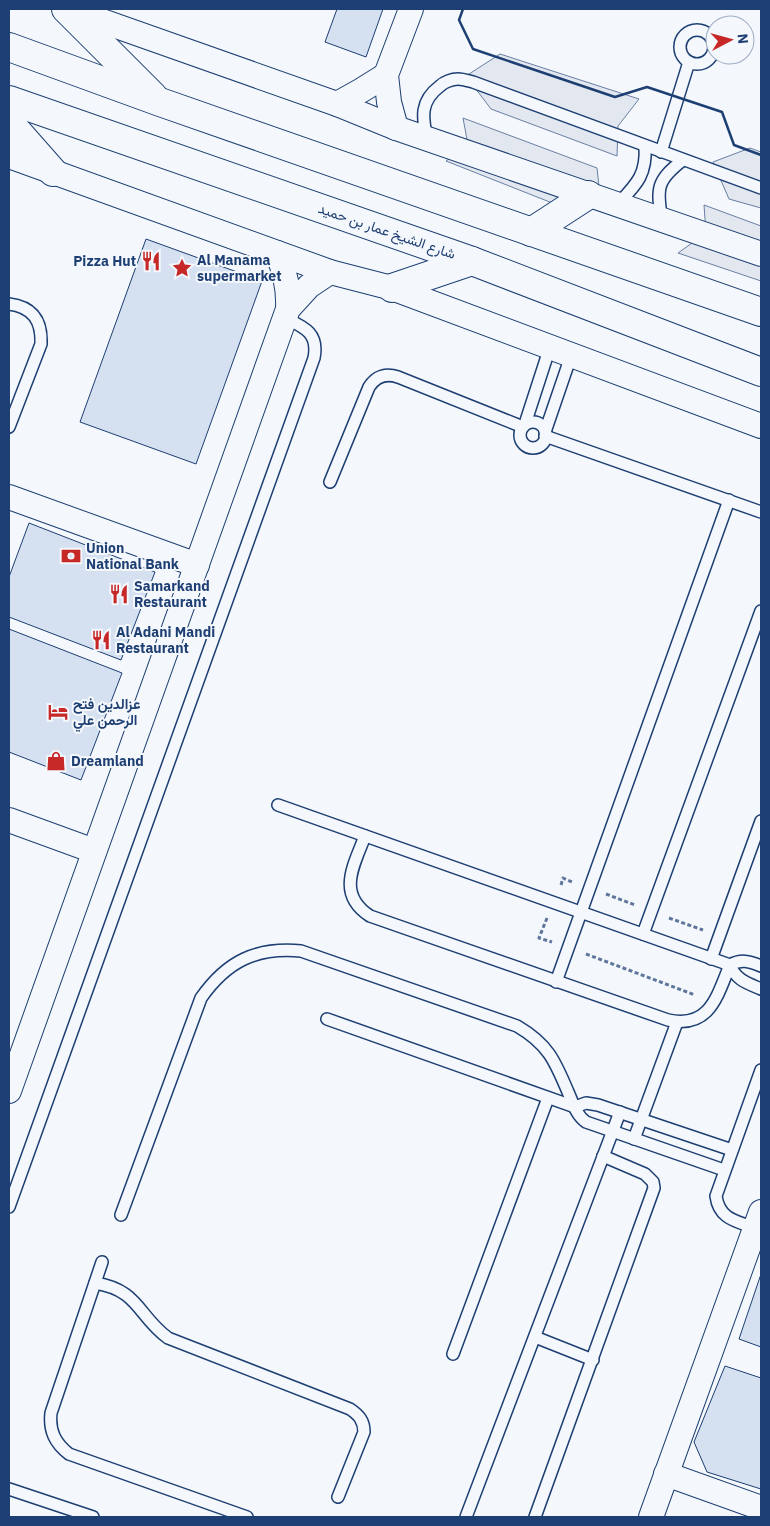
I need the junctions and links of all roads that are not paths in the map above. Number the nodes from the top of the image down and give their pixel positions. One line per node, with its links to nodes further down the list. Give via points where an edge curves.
1 (67, 9): 7 (main road); 8 (street)
2 (411, 9): 5 (street)
3 (9, 47): 7 (main road)
4 (689, 62): 13 (lane)
5 (386, 75): 8 (street); 10 (street, via 388,102)
6 (9, 100): 24 (main road, شارع الشيخ عمار بن حميد)
7 (160, 102): 21 (main road)
8 (338, 104): 10 (street)
9 (9, 122): 16 (main road)
10 (396, 128): 11 (street)
11 (427, 139): 12 (lane, via 424,106 431,92 458,79); 18 (street)
12 (645, 146): 13 (lane); 19 (lane, via 646,157 640,178)
13 (661, 152): 15 (lane)
14 (9, 156): 16 (street)
15 (682, 160): 17 (lane); 20 (lane, via 667,173 658,190)
16 (53, 172): 22 (street)
17 (761, 188)
18 (588, 194): 19 (street); 21 (main road)
19 (617, 205): 20 (street)
20 (662, 220): 23 (street)
21 (531, 232): 28 (main road)
22 (277, 253): 25 (street); 29 (street, via 289,298)
23 (761, 254)
24 (472, 261): 26 (main road); 31 (main road, شارع الشيخ عمار بن حميد)
25 (330, 272): 26 (street); 29 (street, via 302,292)
26 (392, 288): 30 (street)
27 (9, 304): 32 (lane, via 31,312 38,322 41,344)
28 (758, 308)
29 (287, 314): 40 (street); 67 (lane, via 310,332 315,345 314,358)
30 (560, 352): 33 (lane); 34 (street); 35 (lane)
31 (761, 372)
32 (9, 426)
33 (524, 426): 35 (lane, via 530,422 539,424); 35 (lane, via 520,437 526,446 536,448 541,445); 36 (lane, via 398,377 385,375 368,387)
34 (761, 426)
35 (545, 434): 38 (lane)
36 (330, 482)
37 (9, 497): 40 (street)
38 (729, 500): 39 (lane); 47 (lane)
39 (761, 512)
40 (197, 565): 46 (street)
41 (761, 611): 48 (lane)
42 (278, 805): 45 (lane)
43 (9, 820): 46 (street)
44 (761, 821): 49 (lane)
45 (365, 836): 47 (lane); 52 (lane, via 350,885 355,903 362,911)
46 (94, 851): 57 (street)
47 (581, 912): 48 (lane); 52 (lane)
48 (643, 934): 49 (lane)
49 (711, 959): 50 (lane)
50 (730, 965): 51 (lane, via 747,961); 53 (lane, via 741,980); 55 (lane, via 710,1010 695,1020)
51 (761, 966)
52 (556, 982): 55 (lane)
53 (761, 989)
54 (327, 1019): 58 (lane)
55 (677, 1022): 61 (lane)
56 (761, 1070): 64 (lane)
57 (9, 1092)
58 (548, 1098): 59 (lane); 73 (lane)
59 (575, 1108): 60 (lane, via 592,1103); 62 (lane, via 586,1122); 68 (lane, via 556,1063 517,1026 301,951 262,952 225,970 201,998)
60 (620, 1112): 61 (lane); 62 (lane)
61 (641, 1119): 63 (lane); 64 (lane)
62 (612, 1132): 63 (lane); 65 (lane)
63 (634, 1140): 66 (lane)
64 (732, 1150): 66 (lane)
65 (603, 1156): 72 (lane); 74 (lane, via 650,1177 654,1188)
66 (724, 1170): 69 (lane, via 716,1196 722,1213 729,1218)
67 (9, 1207)
68 (121, 1215)
69 (758, 1220): 75 (street)
70 (102, 1262): 71 (lane)
71 (95, 1283): 77 (lane, via 127,1295 168,1338 356,1413 364,1425 364,1432); 80 (lane, via 51,1412 54,1438 69,1454)
72 (534, 1337): 74 (lane); 81 (lane)
73 (454, 1354)
74 (593, 1360): 82 (lane)
75 (666, 1474): 78 (street); 83 (street)
76 (9, 1488): 79 (lane)
77 (338, 1497)
78 (761, 1508)
79 (93, 1517)
80 (247, 1517)
81 (466, 1517)
82 (535, 1517)
83 (651, 1517)

